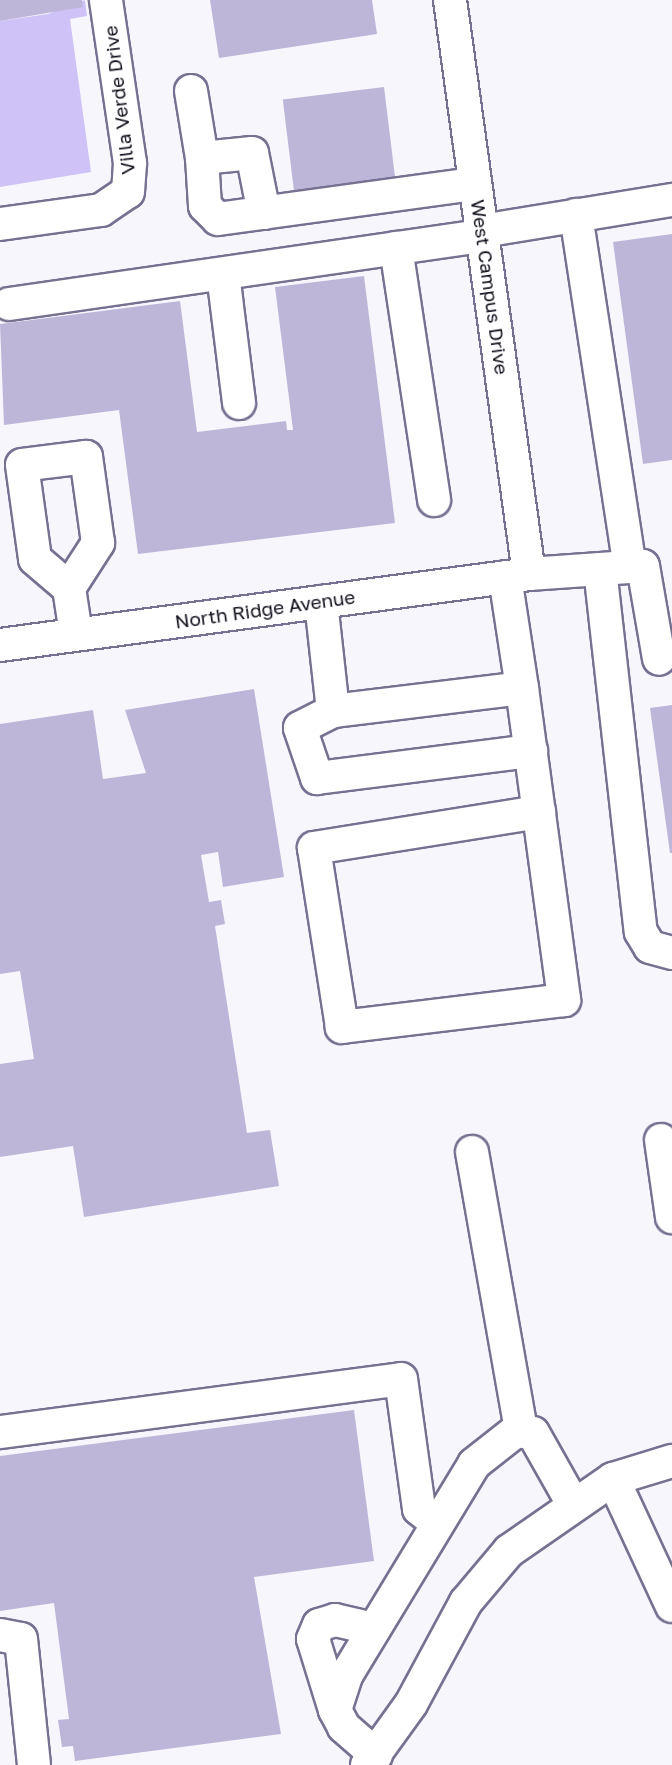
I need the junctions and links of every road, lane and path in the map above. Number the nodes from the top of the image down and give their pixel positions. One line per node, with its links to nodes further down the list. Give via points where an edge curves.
1 (106, 0): 9 (street, Villa Verde Drive, via 130,163 128,192 101,210)
2 (450, 0): 5 (street, West Campus Drive)
3 (191, 91): 4 (street)
4 (202, 158): 7 (street, via 252,153); 7 (street, via 209,216)
5 (475, 184): 7 (street); 10 (street, West Campus Drive)
6 (672, 200): 8 (street)
7 (264, 213)
8 (576, 215): 10 (street); 16 (street)
9 (0, 223)
10 (482, 233): 11 (street); 17 (street, West Campus Drive)
11 (396, 248): 12 (street); 15 (street)
12 (223, 274): 13 (street); 14 (street)
13 (9, 304)
14 (239, 403)
15 (434, 500)
16 (615, 567): 17 (street, North Ridge Avenue); 22 (street, via 643,566); 27 (street, via 641,932 650,947)
17 (517, 576): 19 (street, North Ridge Avenue); 23 (street, West Campus Drive)
18 (69, 587): 20 (street)
19 (321, 602): 20 (street, North Ridge Avenue); 24 (street)
20 (76, 634): 21 (street, North Ridge Avenue)
21 (0, 645)
22 (659, 659)
23 (522, 688): 24 (street); 25 (street, West Campus Drive)
24 (333, 712): 25 (street, via 300,728 317,778)
25 (531, 751): 26 (street, West Campus Drive)
26 (539, 812): 26 (street, West Campus Drive, via 564,1000 342,1027 314,848)
27 (672, 953)
28 (661, 1140): 30 (street)
29 (472, 1152): 31 (street)
30 (672, 1217)
31 (521, 1431): 35 (street, via 533,1433); 36 (street, via 474,1464)
32 (0, 1432): 36 (street, via 401,1379 419,1510)
33 (672, 1461): 34 (street)
34 (612, 1479): 35 (street); 37 (street)
35 (572, 1502): 41 (street, via 513,1546 471,1594)
36 (438, 1522): 38 (street)
37 (672, 1606)
38 (374, 1629): 40 (street); 40 (street, via 335,1620 319,1625 313,1639)
39 (0, 1635): 42 (street, via 21,1639)
40 (335, 1710): 41 (street)
41 (372, 1760)
42 (34, 1765)

